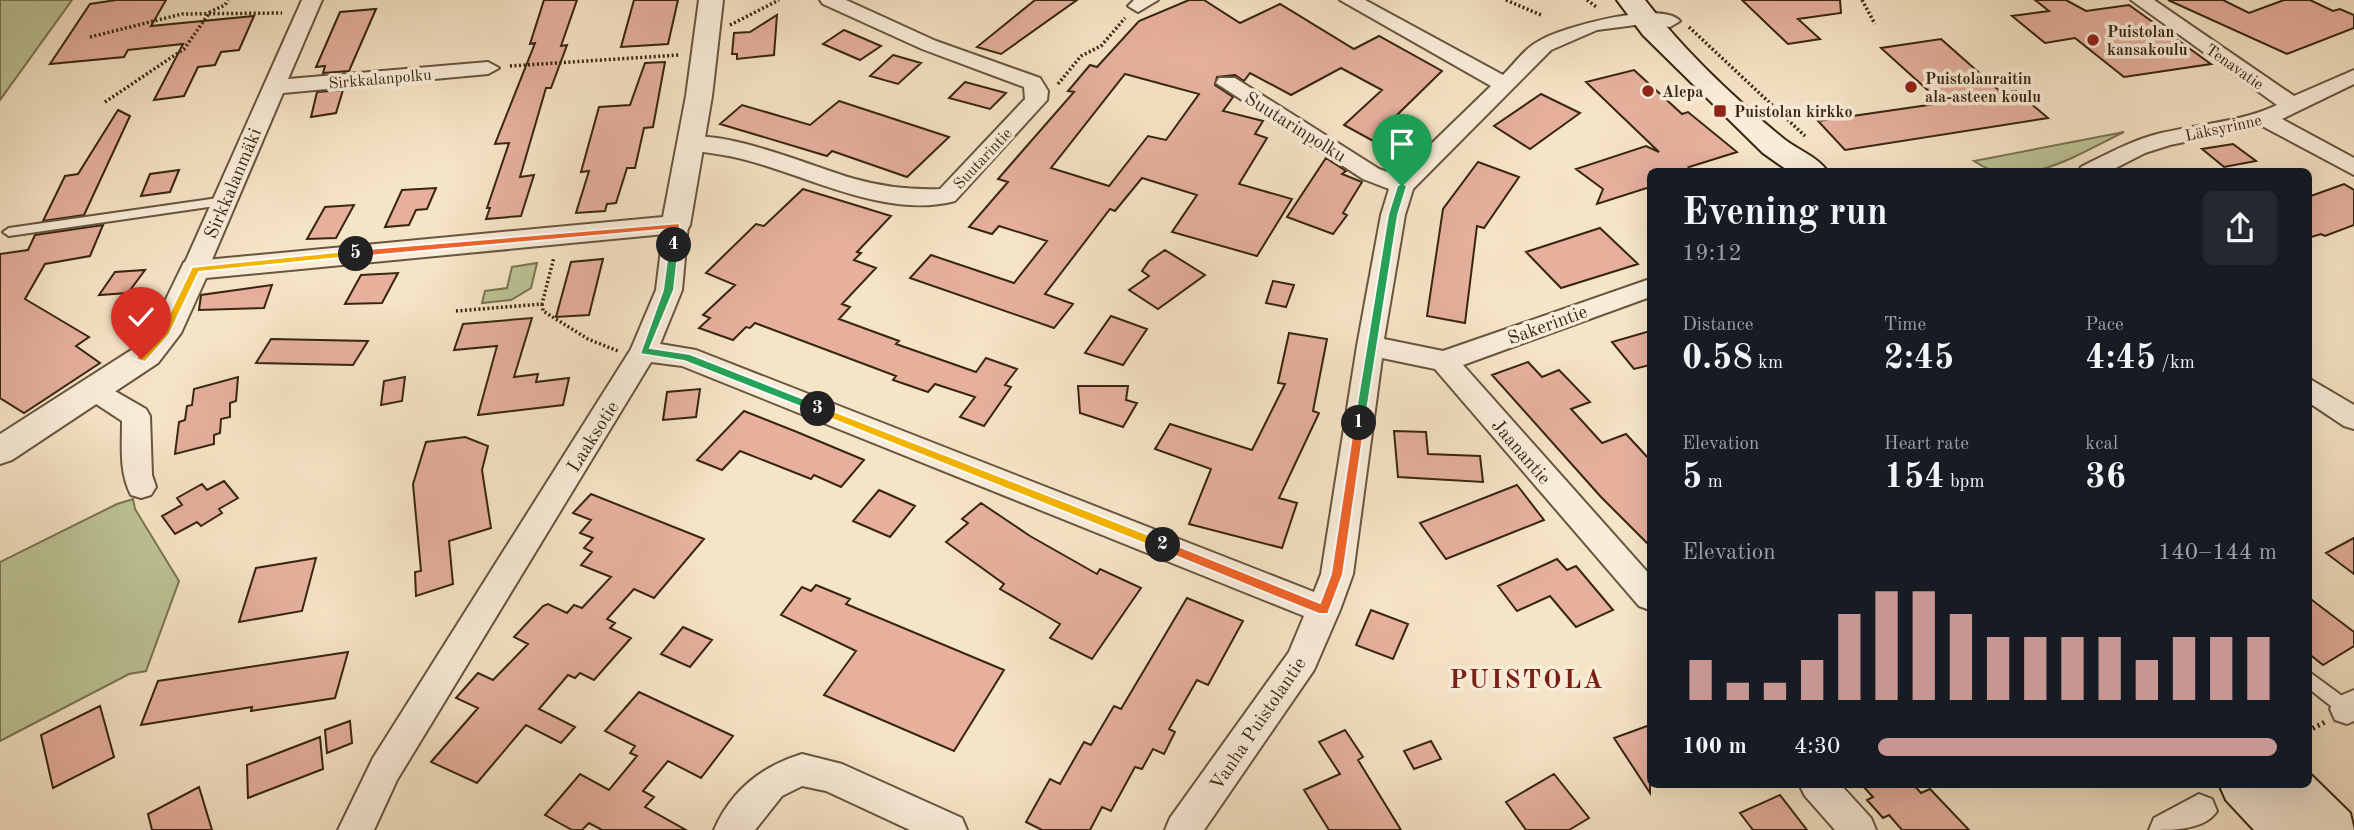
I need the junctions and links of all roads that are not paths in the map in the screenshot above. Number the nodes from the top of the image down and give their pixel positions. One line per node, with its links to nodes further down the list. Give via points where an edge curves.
1 (711, 0): 14 (street, Laaksotie)
2 (830, 0): 14 (street, Suutarintie, via 929,45 1032,83 1036,100 947,197 907,199 723,146)
3 (1350, 0): 10 (street)
4 (2141, 0): 12 (street, Tenavatie)
5 (309, 6): 11 (street, Sirkkalanmäki)
6 (1656, 15): 10 (street, Vanha Puistolantie, via 1544,46); 15 (main road, via 1774,146)
7 (488, 68): 11 (street, Sirkkalanpolku)
8 (2354, 76): 12 (street, Läksyrinne)
9 (1227, 83): 18 (street, Suutarinpolku, via 1371,174)
10 (1504, 84): 18 (street, Vanha Puistolantie)
11 (273, 87): 19 (street, Sirkkalanmäki)
12 (2295, 107): 13 (street, Läksyrinne)
13 (2265, 119): 16 (street, Läksyrinne, via 2165,139); 17 (street)
14 (691, 144): 20 (street, Laaksotie)
15 (1811, 160)
16 (2098, 168)
17 (2354, 168)
18 (1402, 186): 24 (street, Vanha Puistolantie)
19 (225, 201): 21 (lane); 22 (street, Sirkkalanmäki)
20 (676, 225): 22 (street); 25 (street, Laaksotie, via 669,290)
21 (9, 232)
22 (195, 269): 27 (street, Sirkkalanmäki, via 158,344)
23 (1647, 289): 26 (street, Sakerintie)
24 (1370, 346): 26 (street); 33 (street, Vanha Puistolantie, via 1337,574)
25 (636, 352): 33 (street, via 686,357); 40 (street, Laaksotie, via 385,769)
26 (1444, 361): 32 (street, Jaanantie)
27 (94, 389): 30 (street, Sirkkalanmäki); 31 (street, via 136,416)
28 (2312, 391): 29 (street)
29 (2354, 419)
30 (1, 450)
31 (141, 487)
32 (1646, 585)
33 (1324, 610): 43 (street, Vanha Puistolantie, via 1301,660)
34 (2312, 681): 35 (lane)
35 (2351, 707)
36 (1821, 788): 44 (street)
37 (2247, 788): 46 (main road)
38 (2291, 788): 47 (main road)
39 (2199, 811): 45 (street)
40 (356, 830)
41 (732, 830): 42 (street, via 770,784 802,770 830,775)
42 (949, 830)
43 (1183, 830)
44 (1858, 830)
45 (2167, 830)
46 (2287, 830)
47 (2332, 830)

